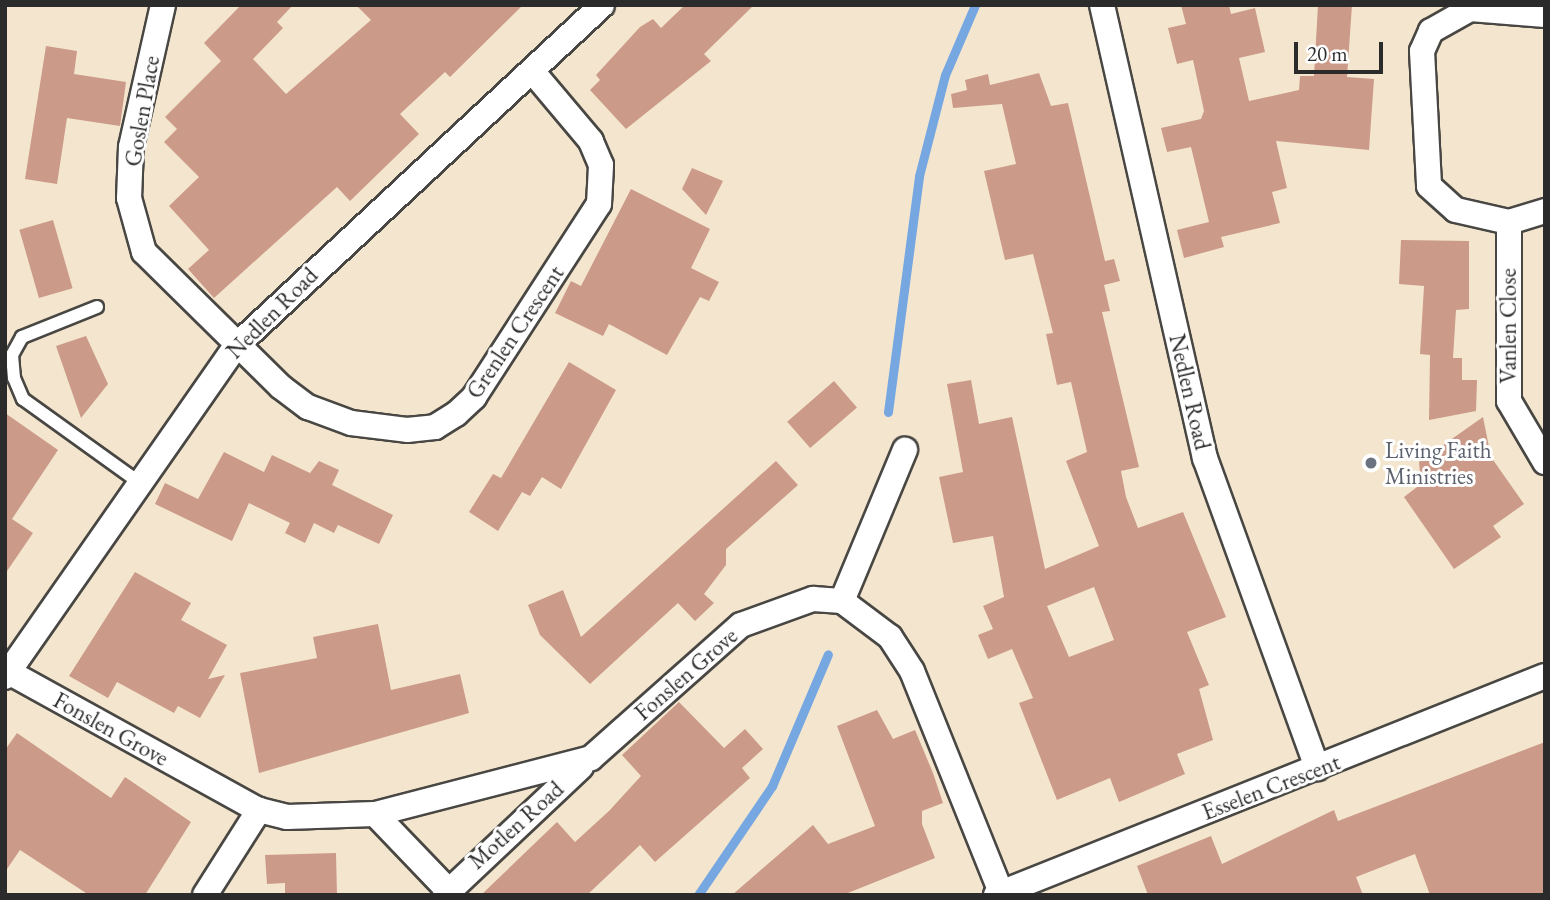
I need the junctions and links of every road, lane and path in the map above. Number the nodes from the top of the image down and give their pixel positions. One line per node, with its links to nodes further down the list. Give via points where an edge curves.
1 (163, 5): 9 (street, Goslen Place, via 131,147 135,228 161,273)
2 (602, 5): 5 (street, Nedlen Road)
3 (1102, 5): 17 (street, Nedlen Road, via 1205,458)
4 (1545, 15): 7 (street, via 1470,9 1432,31 1422,51 1429,186 1456,210)
5 (532, 71): 9 (street, Nedlen Road); 9 (street, Grenlen Crescent, via 591,141 601,166 599,204 474,397 456,414 435,426 407,430 327,416)
6 (1545, 211): 7 (street)
7 (1509, 222): 11 (street, Vanlen Close, via 1508,401)
8 (97, 307): 12 (lane, via 22,337 12,355 14,379 23,399)
9 (236, 346): 12 (street, Nedlen Road)
10 (905, 450): 13 (street)
11 (1545, 461)
12 (137, 481): 14 (street, Nedlen Road)
13 (842, 601): 16 (street, Fonslen Grove, via 813,599 741,625); 21 (street, via 890,637 912,671)
14 (6, 673): 18 (street, Fonslen Grove)
15 (1545, 676): 17 (street, Esselen Crescent)
16 (591, 758): 19 (street, Fonslen Grove); 20 (street, Motlen Road)
17 (1317, 768): 21 (street, Esselen Crescent)
18 (259, 810): 19 (street, Fonslen Grove, via 287,817); 22 (street)
19 (374, 814): 20 (street)
20 (446, 891)
21 (1000, 894)
22 (205, 895)

